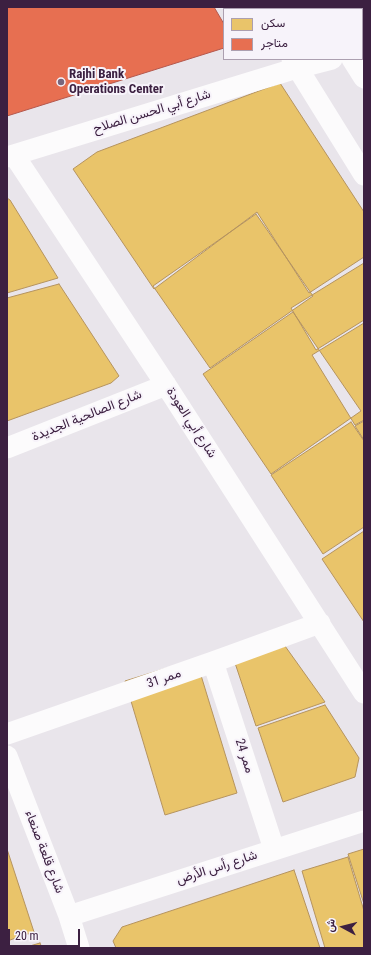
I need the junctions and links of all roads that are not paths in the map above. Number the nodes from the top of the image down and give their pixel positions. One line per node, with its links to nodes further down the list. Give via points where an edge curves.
1 (322, 60): 3 (street, شارع أبي الحسن الصلاح)
2 (353, 60): 4 (street)
3 (294, 63): 5 (street, شارع أبي الحسن الصلاح); 6 (street)
4 (364, 78)
5 (11, 156): 7 (street, شارع أبي العودة)
6 (364, 174)
7 (166, 384): 8 (street, شارع الصالحية الجديدة); 9 (street, شارع أبي العودة)
8 (7, 448)
9 (320, 623): 10 (street, ممر 31); 11 (street, شارع أبي العودة)
10 (214, 662): 12 (street, ممر 31); 15 (street, ممر 24)
11 (364, 693)
12 (7, 734)
13 (7, 756): 16 (street, شارع قلعة صنعاء)
14 (364, 820): 15 (street, شارع رأس الأرض)
15 (274, 850): 16 (street, شارع رأس الأرض)
16 (69, 916): 17 (street, شارع قلعة صنعاء)
17 (79, 948)

